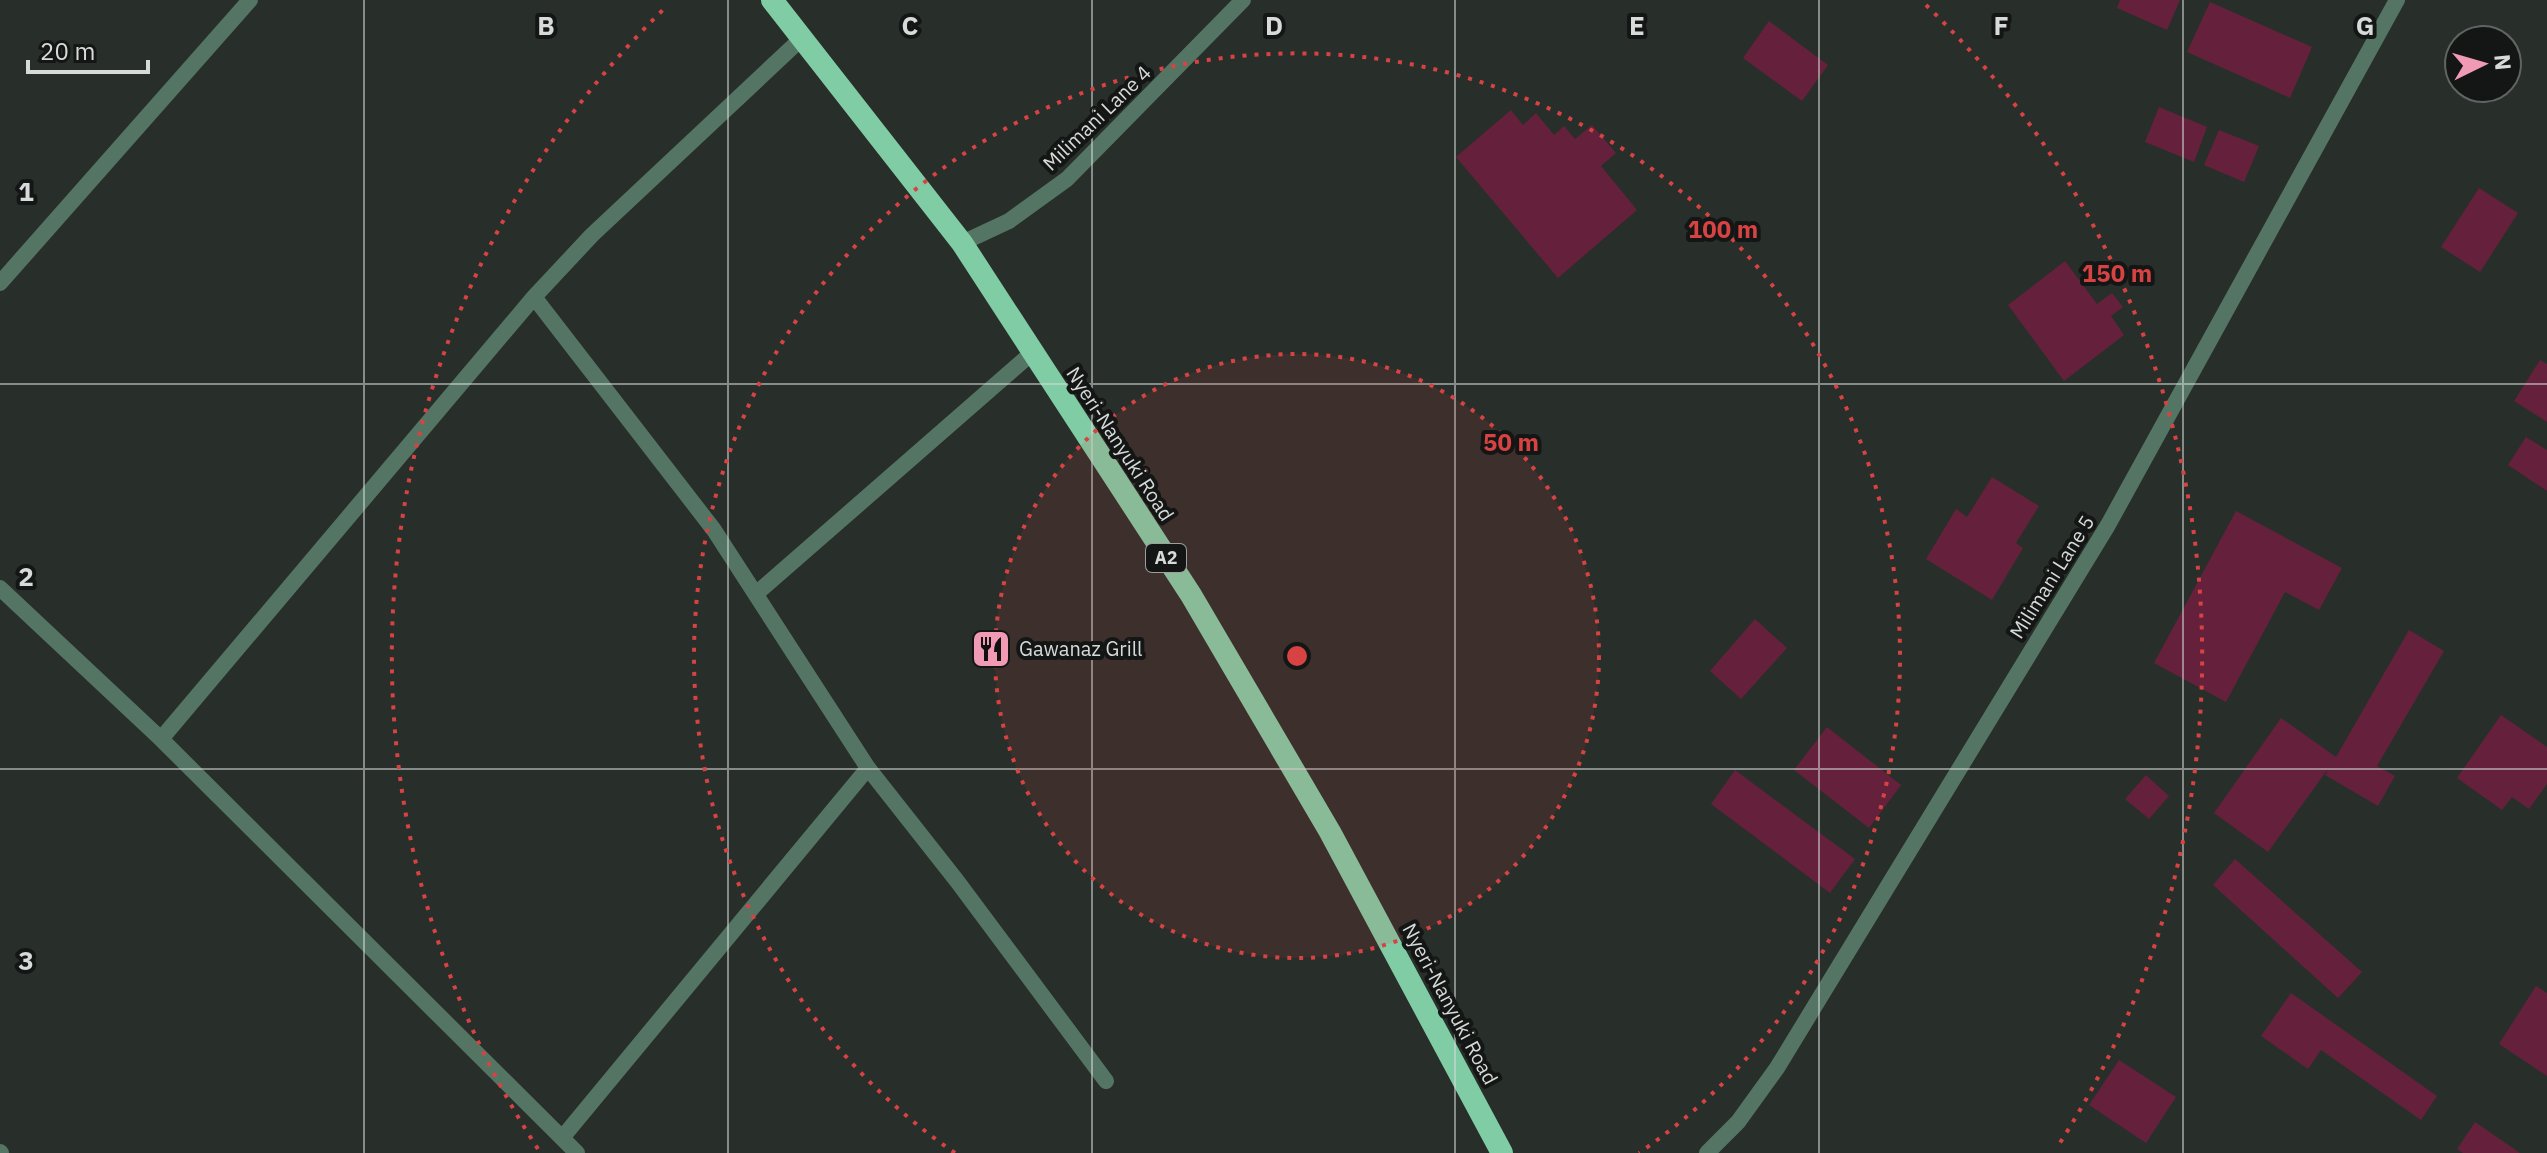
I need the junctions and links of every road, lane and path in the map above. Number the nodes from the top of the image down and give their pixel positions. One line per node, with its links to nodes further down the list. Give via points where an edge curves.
1 (250, 0): 7 (street)
2 (772, 0): 5 (highway, Nyeri-Nanyuki Road / A2)
3 (1243, 0): 6 (street, Milimani Lane 4, via 1067,179 1009,221)
4 (2397, 0): 18 (street, Milimani Lane 5, via 2108,525 1777,1068 1738,1122)
5 (801, 39): 6 (highway, Nyeri-Nanyuki Road / A2); 8 (street, via 592,235)
6 (962, 243): 9 (highway, Nyeri-Nanyuki Road / A2)
7 (0, 283)
8 (534, 297): 11 (street); 12 (street)
9 (1032, 353): 11 (street); 17 (highway, Nyeri-Nanyuki Road / A2, via 1191,595 1330,832)
10 (0, 588): 12 (street)
11 (757, 593): 13 (street)
12 (161, 739): 15 (street)
13 (868, 768): 14 (street); 15 (street)
14 (1106, 1081)
15 (562, 1138): 16 (street)
16 (577, 1153)
17 (1502, 1153)
18 (1707, 1153)

